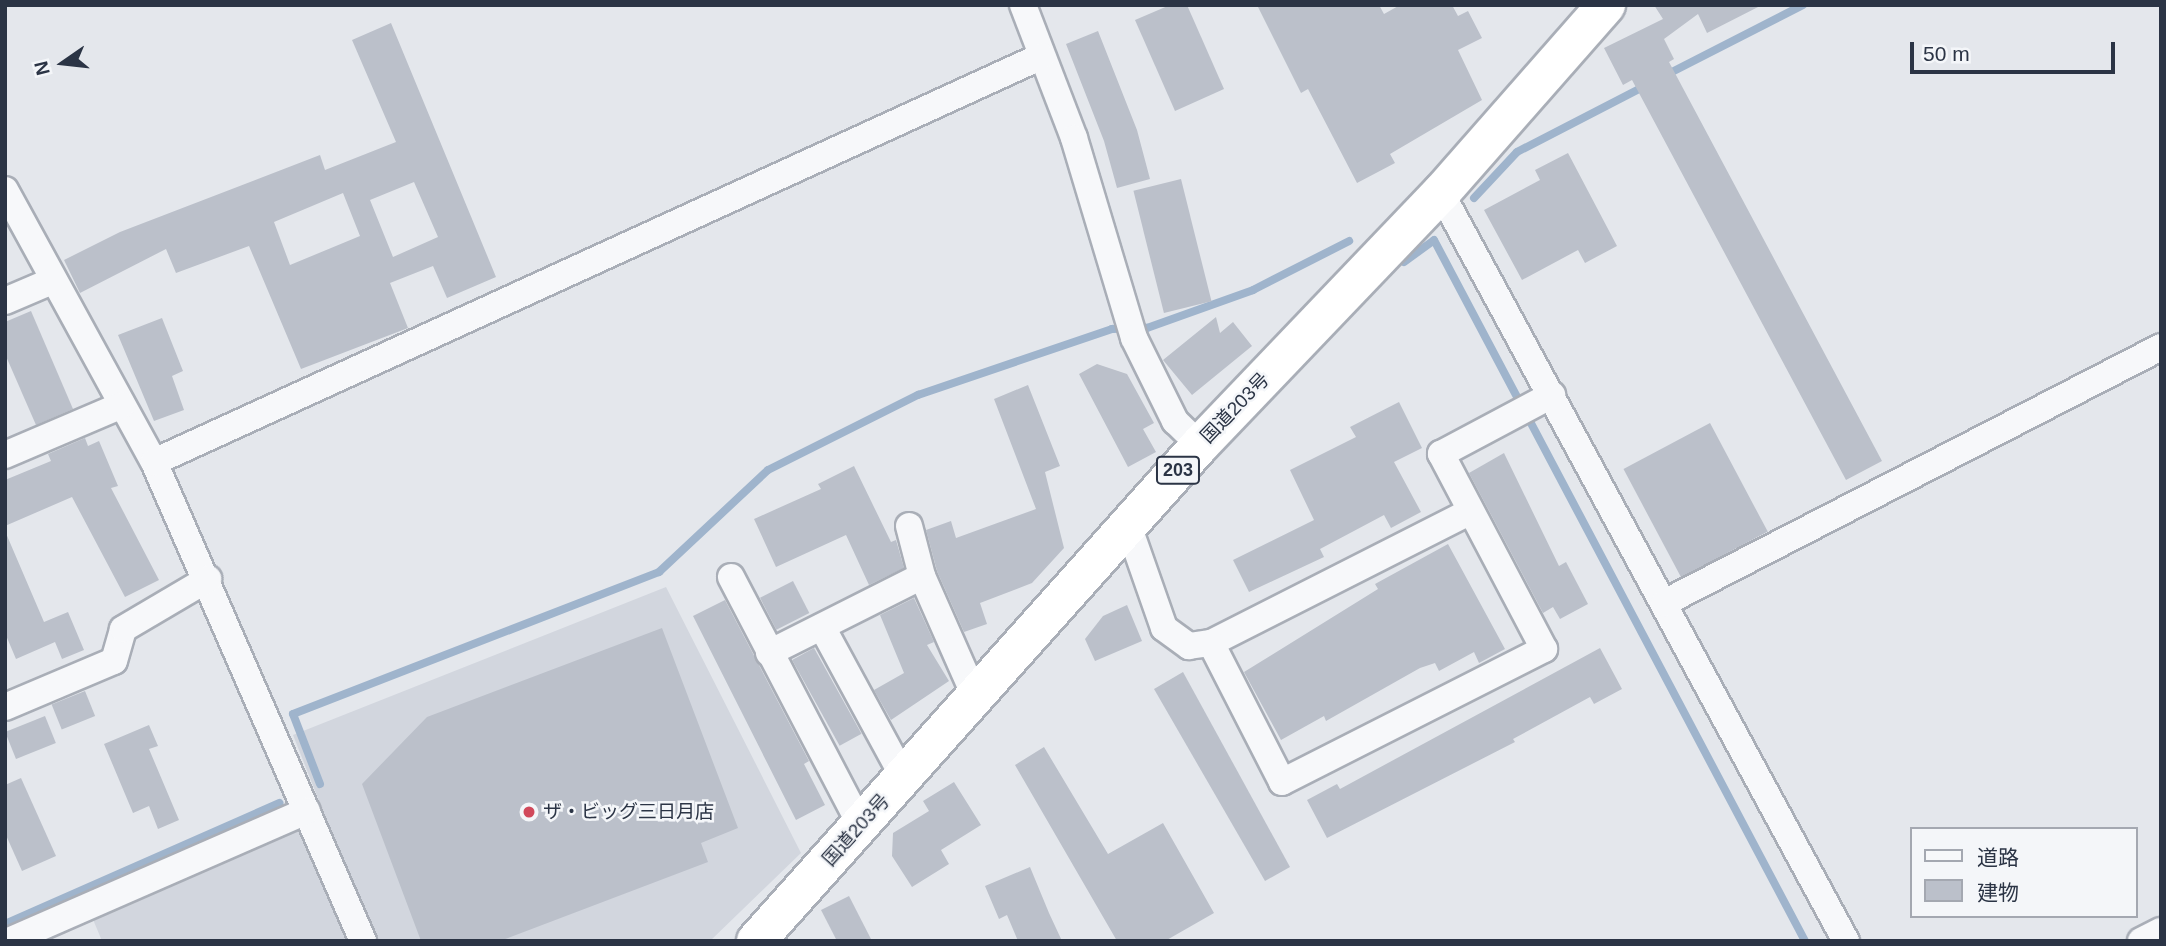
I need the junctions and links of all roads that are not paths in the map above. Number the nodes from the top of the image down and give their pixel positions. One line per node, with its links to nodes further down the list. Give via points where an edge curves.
1 (1023, 5): 3 (street)
2 (1606, 5): 5 (highway, 国道203号 / 203)
3 (1042, 56): 11 (street, via 1074,138 1131,328 1175,421); 13 (street)
4 (5, 190): 6 (street)
5 (1441, 193): 9 (street); 11 (highway, 国道203号 / 203)
6 (52, 281): 7 (street); 10 (street)
7 (5, 301)
8 (2161, 346): 20 (street)
9 (1552, 395): 14 (street, via 1441,454); 20 (street)
10 (122, 405): 12 (street); 13 (street)
11 (1200, 445): 15 (highway, 国道203号 / 203)
12 (5, 455)
13 (154, 462): 19 (street)
14 (1469, 512): 22 (street); 22 (street, via 1544,649 1282,782)
15 (1128, 525): 22 (street, via 1164,628 1189,646); 24 (highway, 国道203号 / 203)
16 (909, 526): 17 (street)
17 (922, 576): 21 (street); 24 (street)
18 (731, 577): 23 (street)
19 (208, 579): 25 (street, via 123,629 114,661); 27 (street)
20 (1664, 603): 33 (street)
21 (822, 627): 23 (street); 26 (street)
22 (1211, 643)
23 (769, 653): 28 (street)
24 (975, 696): 26 (highway, 国道203号 / 203)
25 (5, 707)
26 (903, 776): 28 (highway, 国道203号 / 203)
27 (307, 811): 30 (street); 31 (street)
28 (860, 824): 32 (highway, 国道203号 / 203)
29 (2161, 931): 34 (street)
30 (9, 941)
31 (363, 941)
32 (756, 941)
33 (1846, 941)
34 (2141, 941)

